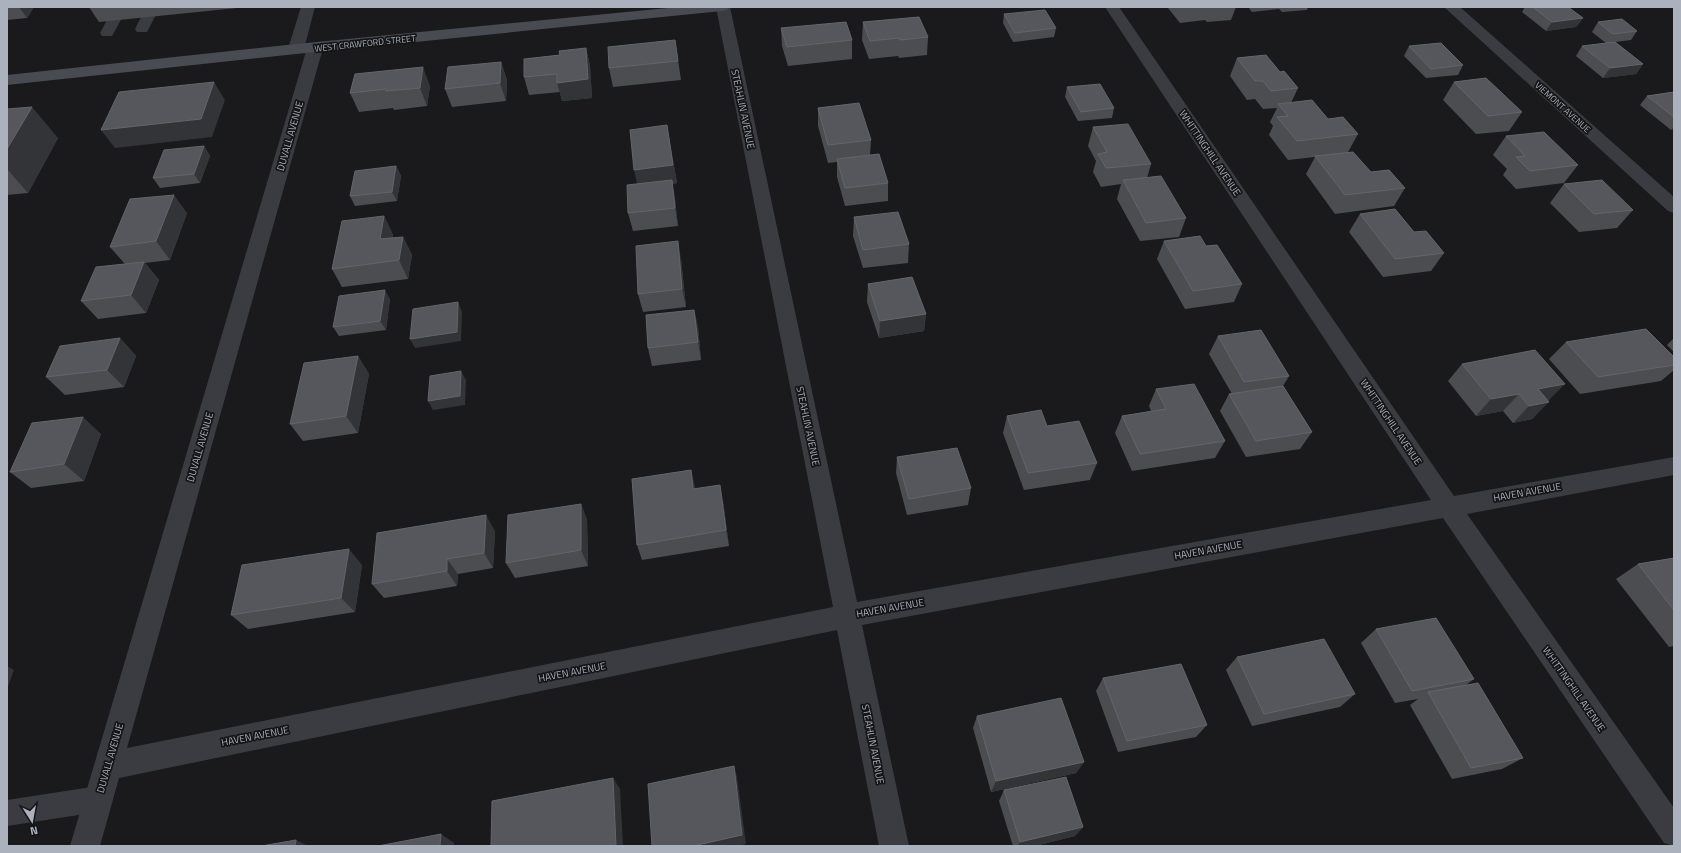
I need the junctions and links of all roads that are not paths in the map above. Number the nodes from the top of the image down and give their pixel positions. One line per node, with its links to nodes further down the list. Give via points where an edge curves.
1 (121, 7): 8 (lane)
2 (153, 7): 7 (lane)
3 (308, 7): 9 (street, DUVALL AVENUE)
4 (722, 7): 9 (main road, WEST CRAWFORD STREET); 14 (street, STEAHLIN AVENUE)
5 (1112, 7): 13 (street, WHITTINGHILL AVENUE)
6 (1451, 7): 11 (street, VIEMONT AVENUE)
7 (142, 29)
8 (107, 33)
9 (306, 48): 10 (main road, WEST CRAWFORD STREET); 15 (street, DUVALL AVENUE)
10 (7, 80)
11 (1674, 207)
12 (1674, 466): 13 (street, HAVEN AVENUE)
13 (1448, 506): 14 (street, HAVEN AVENUE); 18 (street, WHITTINGHILL AVENUE)
14 (847, 616): 15 (street, HAVEN AVENUE); 20 (street, STEAHLIN AVENUE)
15 (108, 766): 16 (street, DUVALL AVENUE)
16 (98, 799): 17 (lane); 19 (street, DUVALL AVENUE)
17 (7, 813)
18 (1674, 833)
19 (85, 846)
20 (894, 846)

